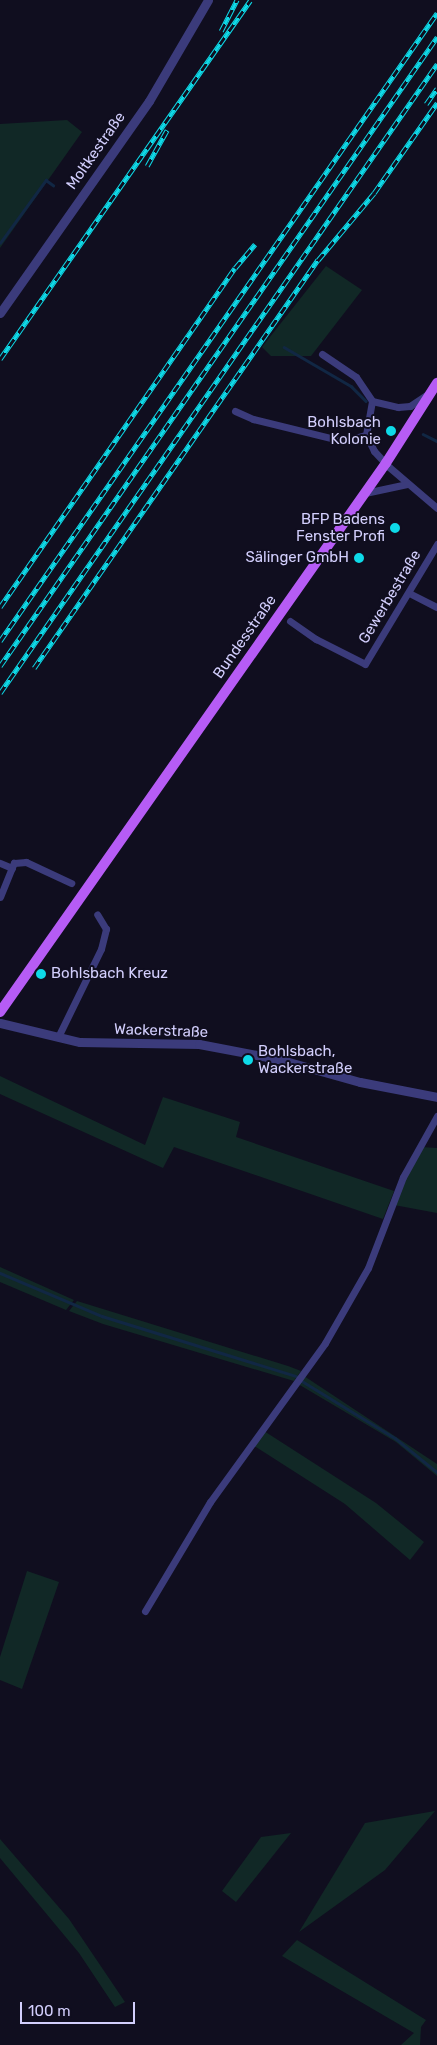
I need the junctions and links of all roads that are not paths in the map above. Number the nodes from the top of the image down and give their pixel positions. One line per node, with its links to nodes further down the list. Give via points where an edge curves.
1 (208, 0): 2 (street, Moltkestraße, via 148,101)
2 (0, 313)
3 (322, 354): 6 (street, via 356,377)
4 (437, 383): 5 (main road, Bundesstraße)
5 (431, 392): 6 (street, via 410,406 398,407); 9 (main road, Bundesstraße)
6 (372, 401): 8 (street)
7 (235, 411): 8 (street, via 253,419 343,441)
8 (366, 435): 9 (street)
9 (386, 463): 10 (street); 11 (main road, Bundesstraße)
10 (407, 484): 11 (street); 12 (street)
11 (364, 493): 22 (main road, Bundesstraße)
12 (437, 508)
13 (437, 544): 14 (street, Gewerbestraße)
14 (408, 593): 15 (street); 16 (street, Gewerbestraße, via 365,664 316,639)
15 (437, 607)
16 (290, 620)
17 (0, 863): 18 (street)
18 (12, 868): 19 (street, via 14,863 26,862); 20 (street)
19 (71, 883)
20 (0, 897)
21 (97, 914): 24 (street, via 106,928 101,949)
22 (0, 1012)
23 (0, 1023): 24 (street, Wackerstraße)
24 (58, 1037): 25 (street, Wackerstraße, via 80,1042 199,1044 278,1059 360,1082)
25 (437, 1098)
26 (437, 1116): 27 (street, via 402,1177 368,1268 325,1342 210,1502)
27 (145, 1611)

